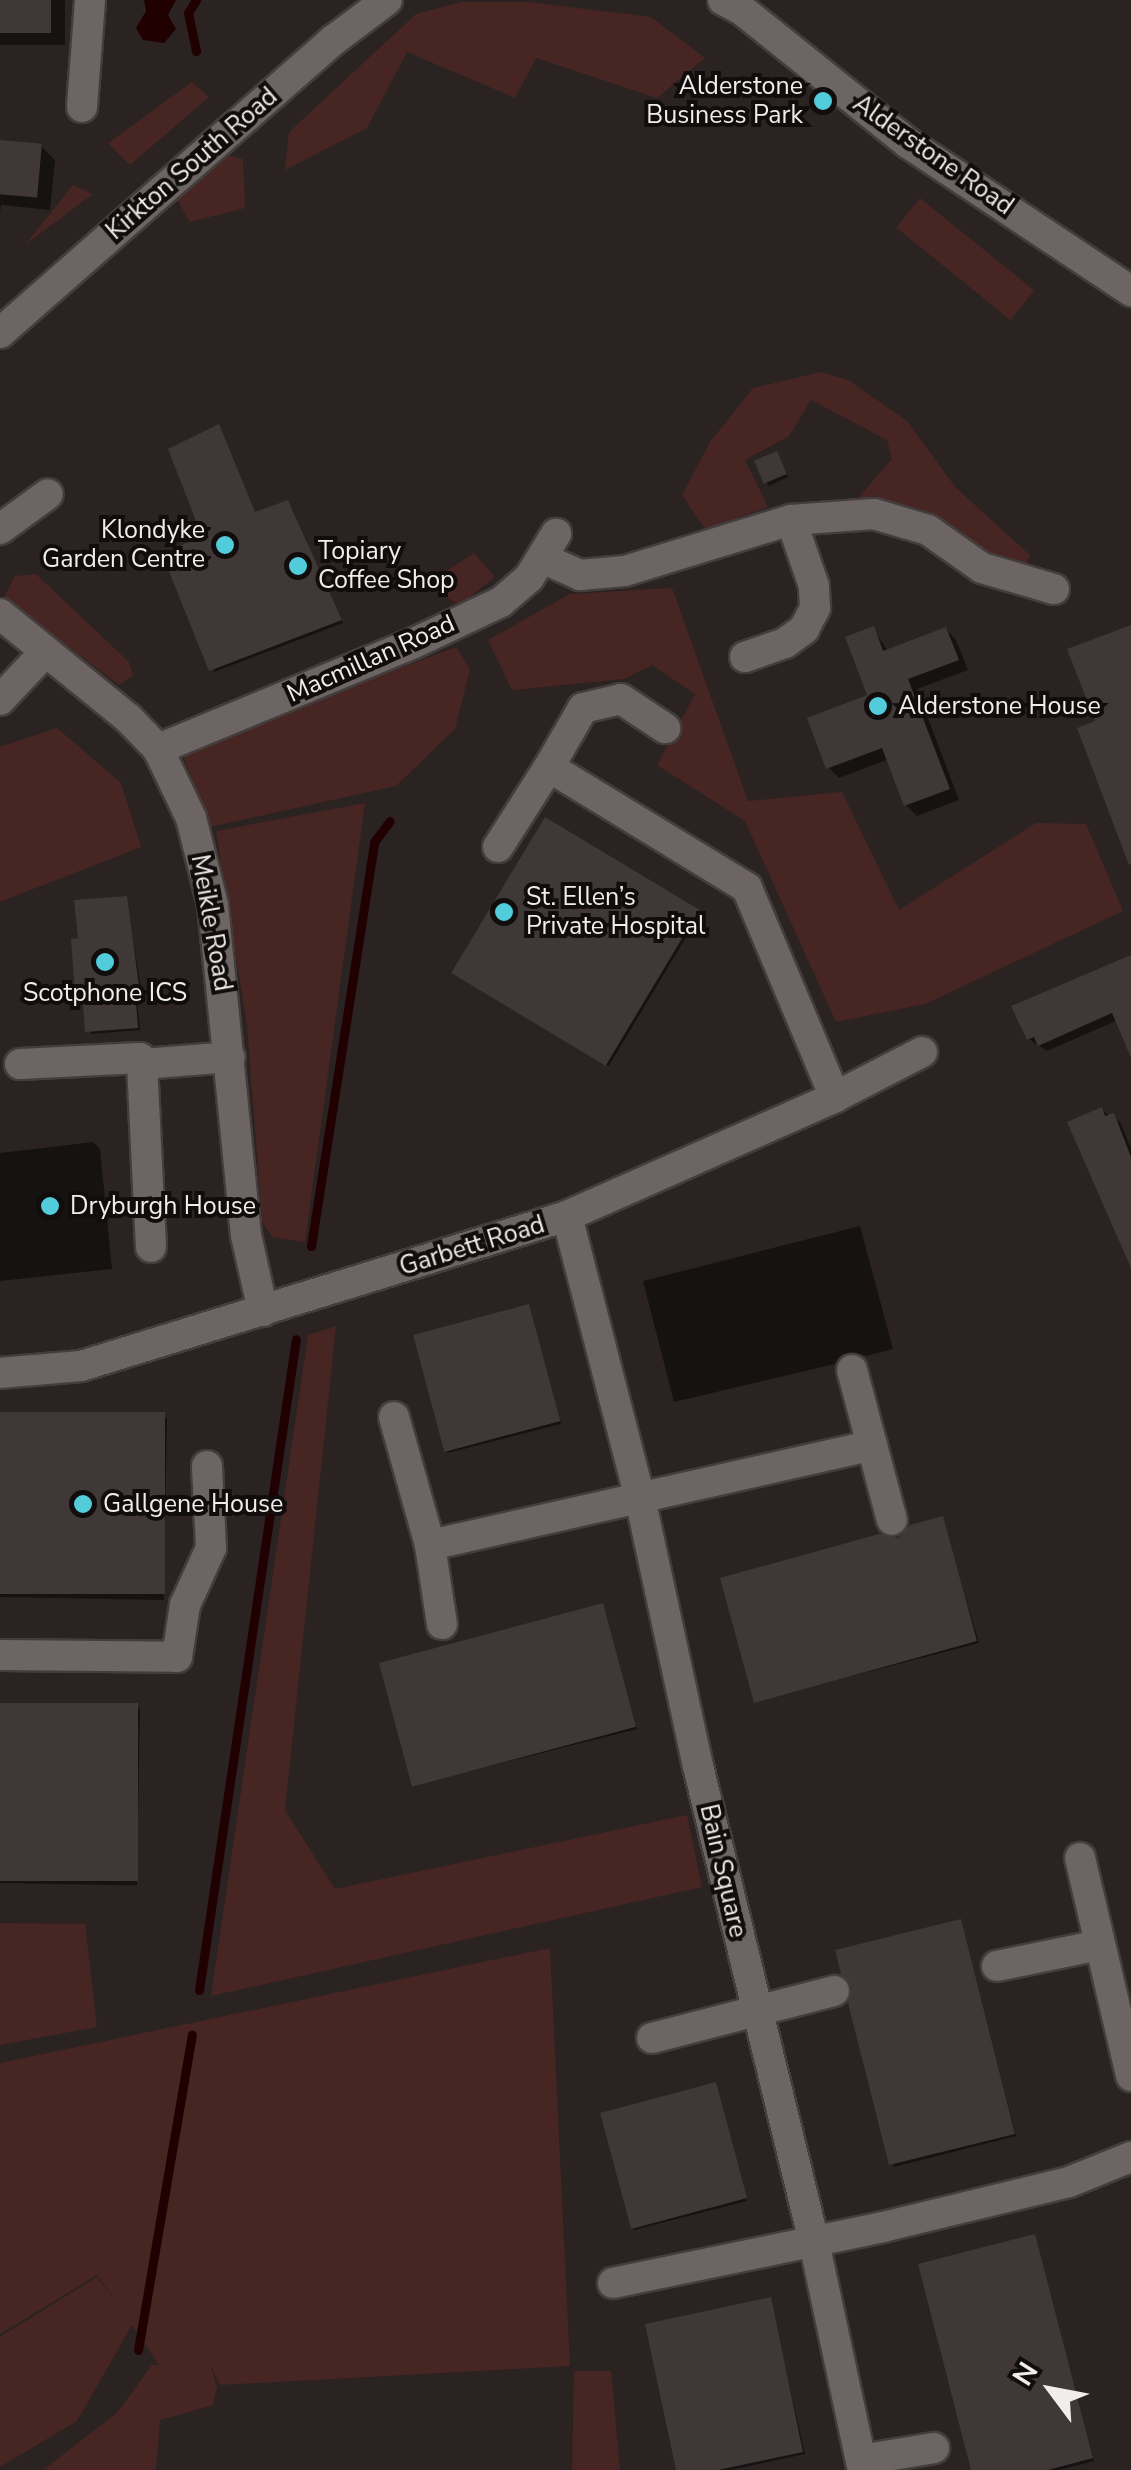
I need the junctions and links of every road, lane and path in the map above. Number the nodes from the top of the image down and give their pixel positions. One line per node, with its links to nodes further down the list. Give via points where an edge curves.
1 (90, 0): 4 (street)
2 (387, 0): 6 (street, Kirkton South Road)
3 (733, 3): 5 (street, Alderstone Road, via 908,143)
4 (82, 107)
5 (1131, 291)
6 (0, 333)
7 (48, 494): 9 (street)
8 (791, 520): 10 (street, via 874,514 928,530 982,568); 13 (street, via 816,608 786,643); 16 (street, Macmillan Road, via 626,570 580,574 549,546 529,578 502,602)
9 (0, 529)
10 (1054, 589)
11 (0, 614): 12 (street, Meikle Road)
12 (45, 652): 14 (street); 16 (street, Meikle Road)
13 (745, 657)
14 (0, 700)
15 (665, 728): 17 (street, via 621,698 582,708)
16 (158, 749): 20 (street, Meikle Road, via 190,818 213,905)
17 (549, 767): 18 (street); 23 (street, via 747,888)
18 (498, 847)
19 (922, 1052): 23 (street, Garbett Road)
20 (230, 1057): 22 (street); 26 (street, Meikle Road, via 246,1235)
21 (20, 1064): 22 (street, via 140,1058)
22 (142, 1064): 25 (street)
23 (835, 1096): 24 (street, Garbett Road)
24 (567, 1216): 26 (street, Garbett Road); 32 (street, Bain Square)
25 (150, 1248)
26 (263, 1311): 28 (street, Garbett Road, via 81,1366)
27 (852, 1370): 30 (street)
28 (0, 1373)
29 (394, 1417): 34 (street)
30 (872, 1445): 32 (street); 33 (street)
31 (208, 1466): 36 (street, via 211,1548 185,1605 177,1657)
32 (640, 1498): 34 (street); 41 (street, Bain Square)
33 (892, 1520)
34 (430, 1545): 35 (street)
35 (442, 1624)
36 (0, 1656)
37 (1080, 1858): 38 (street)
38 (1099, 1945): 39 (street); 43 (street)
39 (997, 1966)
40 (834, 1991): 41 (street)
41 (756, 2011): 42 (street); 45 (street, Bain Square)
42 (652, 2038)
43 (1131, 2076)
44 (1131, 2157): 45 (street, via 1069,2182)
45 (814, 2242): 46 (street); 48 (street, Bain Square)
46 (613, 2283)
47 (934, 2448): 48 (street)
48 (862, 2465)

